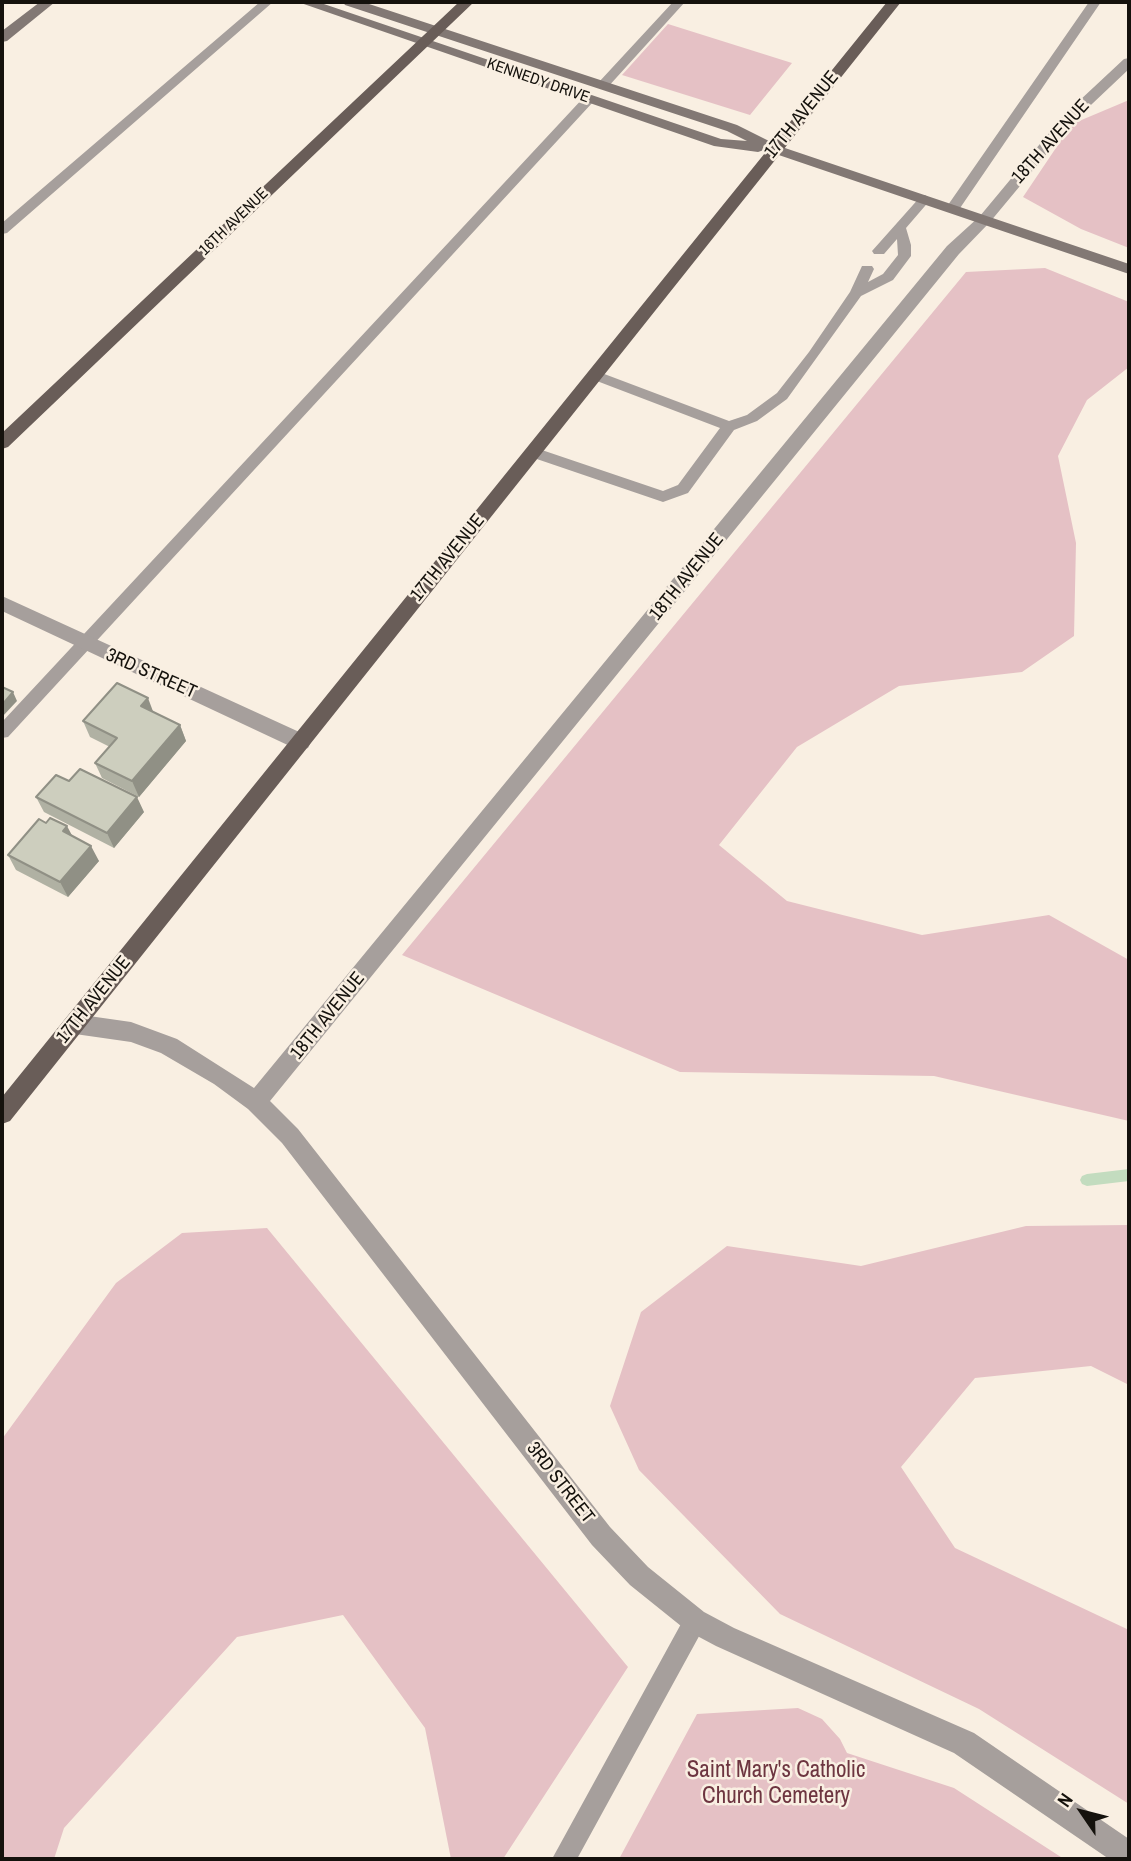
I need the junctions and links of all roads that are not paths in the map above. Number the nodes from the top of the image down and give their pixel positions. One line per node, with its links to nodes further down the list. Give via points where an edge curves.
1 (48, 2): 10 (street)
2 (267, 2): 20 (lane)
3 (305, 2): 11 (street, KENNEDY DRIVE)
4 (350, 2): 9 (street, KENNEDY DRIVE)
5 (467, 2): 9 (main road, 16TH AVENUE)
6 (680, 2): 13 (lane)
7 (894, 2): 15 (main road, 17TH AVENUE)
8 (1095, 2): 17 (lane)
9 (437, 30): 11 (main road, 16TH AVENUE); 13 (street, KENNEDY DRIVE)
10 (2, 38)
11 (424, 42): 14 (street, KENNEDY DRIVE); 27 (main road, 16TH AVENUE)
12 (1129, 62): 18 (street, 18TH AVENUE, via 1069,118)
13 (603, 85): 15 (street, KENNEDY DRIVE, via 732,128)
14 (589, 99): 15 (street, KENNEDY DRIVE, via 719,143); 30 (lane)
15 (774, 149): 16 (street, KENNEDY DRIVE); 25 (main road, 17TH AVENUE)
16 (925, 199): 17 (street, KENNEDY DRIVE); 19 (lane)
17 (953, 208): 18 (street, KENNEDY DRIVE)
18 (985, 219): 23 (street, KENNEDY DRIVE); 34 (street, 18TH AVENUE, via 953,250)
19 (900, 228): 21 (lane); 24 (lane, via 904,256 888,276)
20 (2, 230)
21 (879, 251)
22 (867, 269): 24 (lane)
23 (1129, 269)
24 (856, 293): 26 (lane, via 782,396 752,418)
25 (594, 375): 26 (lane); 28 (main road, 17TH AVENUE)
26 (729, 426): 28 (lane, via 683,488 663,497)
27 (2, 443)
28 (533, 452): 32 (main road, 17TH AVENUE)
29 (2, 603): 30 (street, 3RD STREET)
30 (84, 643): 31 (lane); 32 (street, 3RD STREET)
31 (2, 732)
32 (301, 742): 33 (main road, 17TH AVENUE)
33 (75, 1024): 34 (street, 3RD STREET, via 131,1032 169,1046); 35 (main road, 17TH AVENUE)
34 (256, 1102): 36 (street, 3RD STREET, via 290,1136 601,1536 639,1576)
35 (2, 1114)
36 (695, 1621): 37 (street, 3RD STREET, via 964,1744); 38 (lane)
37 (1129, 1856)
38 (564, 1859)

